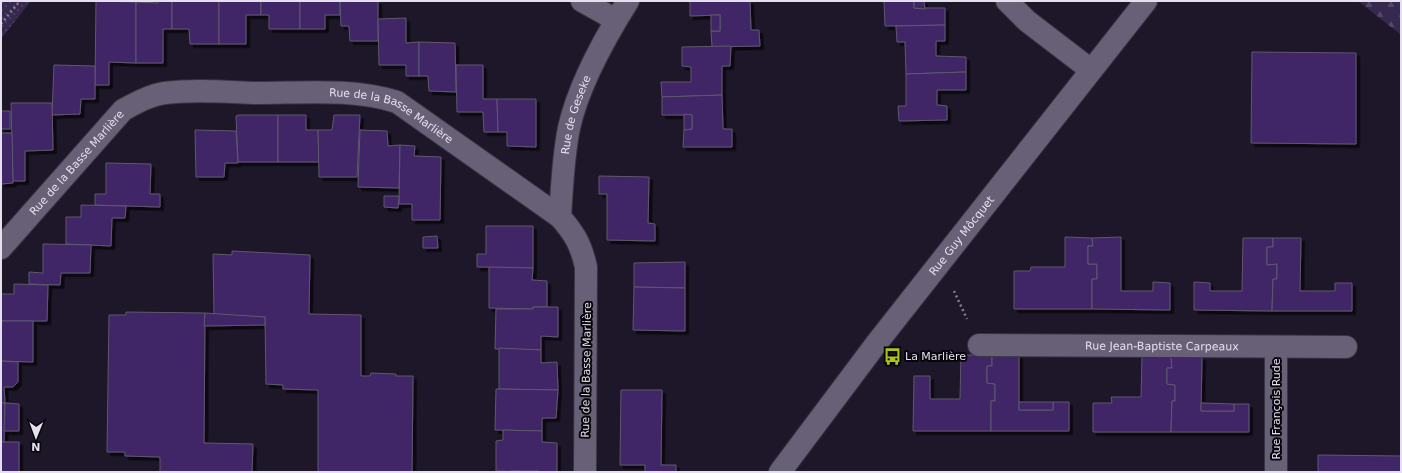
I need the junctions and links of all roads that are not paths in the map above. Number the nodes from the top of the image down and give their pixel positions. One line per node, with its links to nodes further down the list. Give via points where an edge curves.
1 (582, 1): 5 (street)
2 (628, 1): 5 (street, Rue de Geseke)
3 (1007, 1): 6 (street, via 1027,21)
4 (1146, 1): 6 (street, Rue Guy Môcquet)
5 (616, 20): 7 (street, Rue de Geseke, via 581,92 569,128)
6 (1091, 70): 13 (street, Rue Guy Môcquet)
7 (560, 217): 8 (street, Rue de la Basse Marlière, via 397,102 353,94 164,93 123,110); 12 (street, Rue de la Basse Marlière, via 575,234 586,268)
8 (1, 248)
9 (979, 345): 10 (street, Rue Jean-Baptiste Carpeaux)
10 (1276, 347): 11 (street, Rue Jean-Baptiste Carpeaux); 14 (street, Rue François Rude)
11 (1346, 347)
12 (585, 472)
13 (780, 472)
14 (1276, 472)

